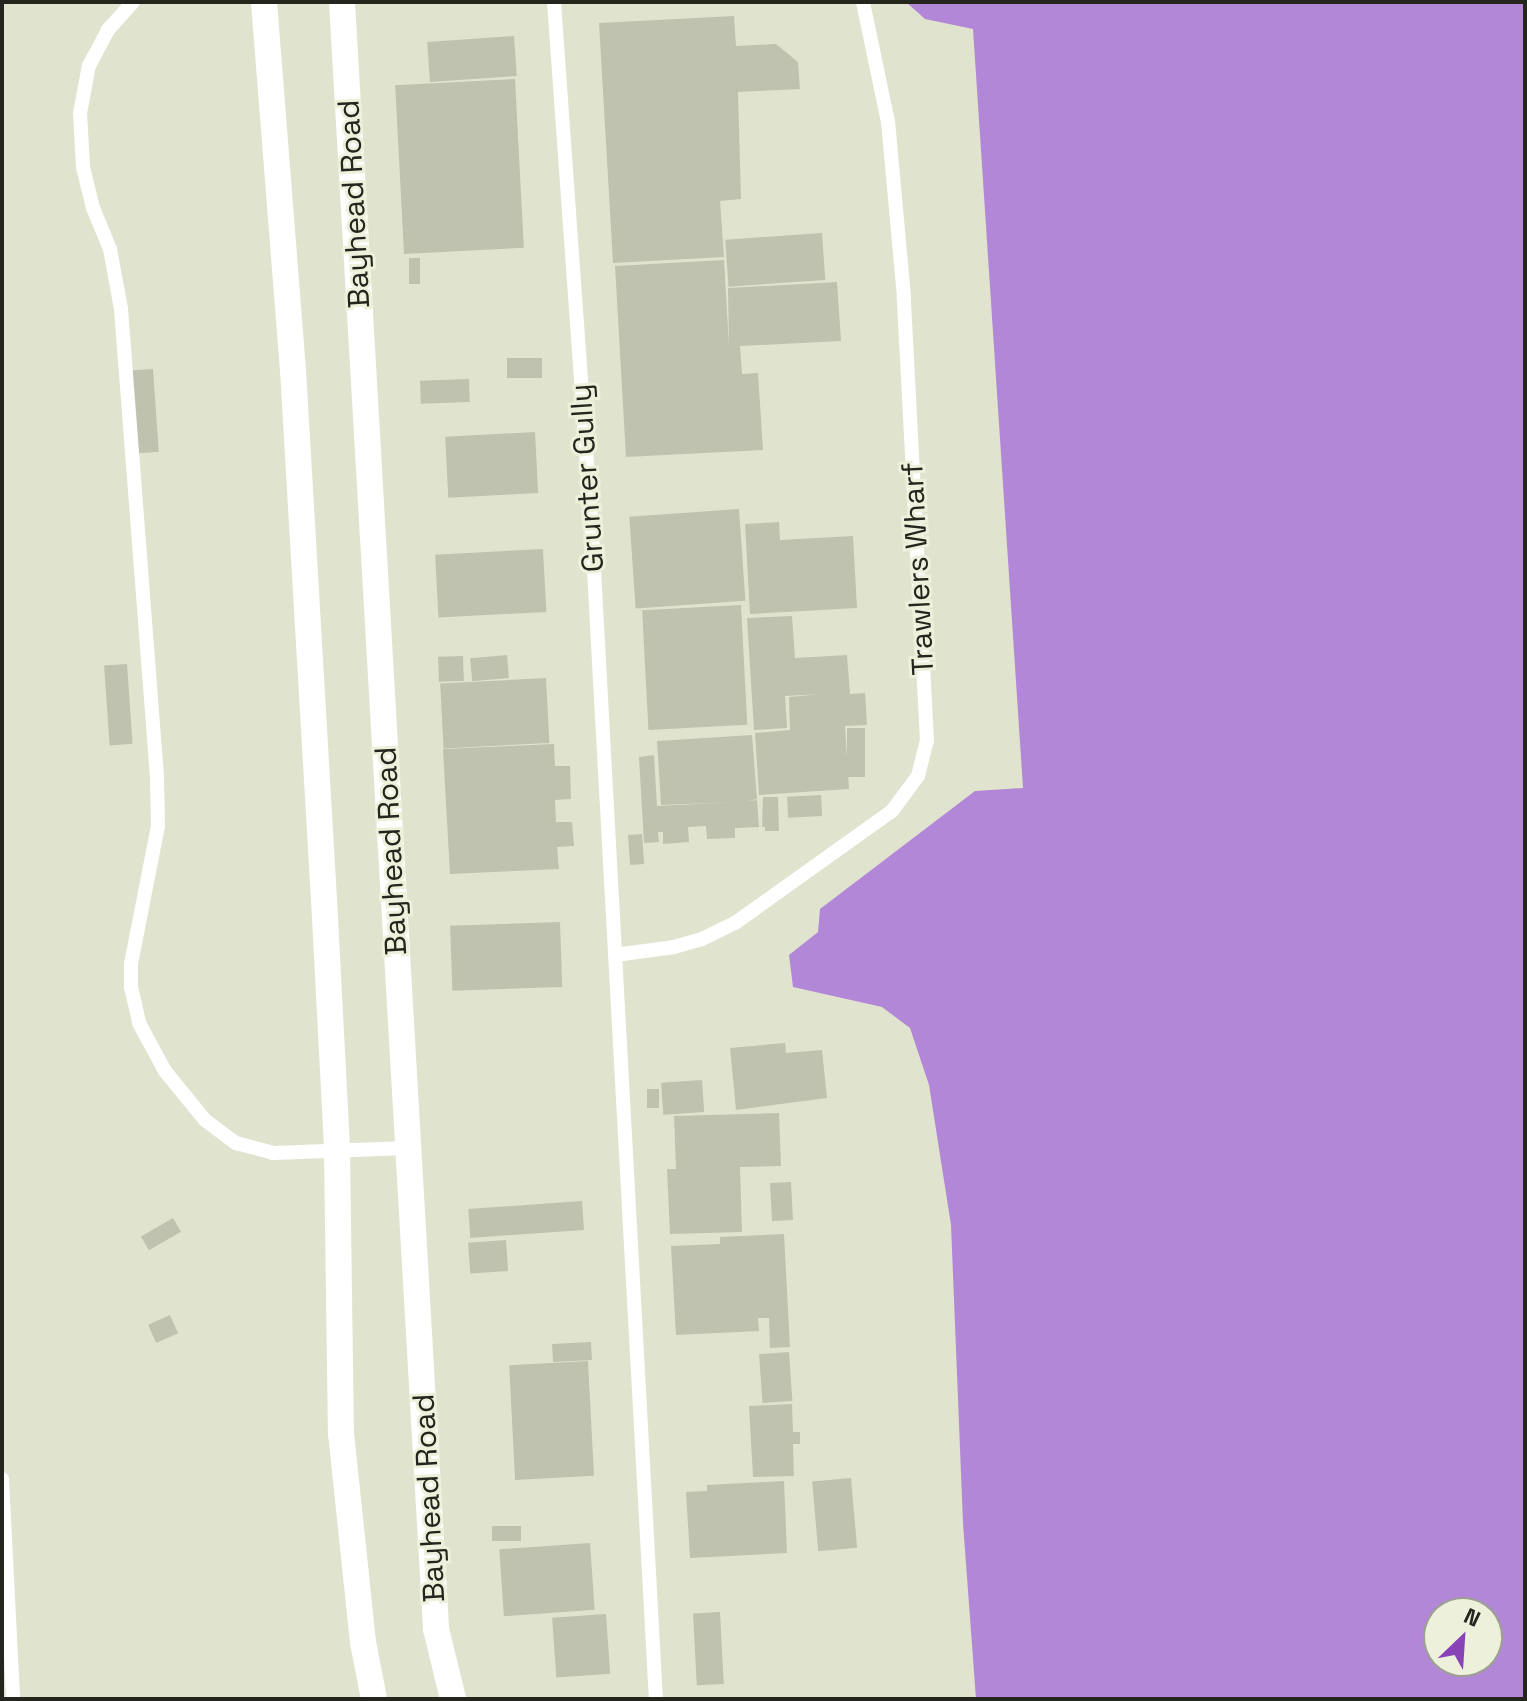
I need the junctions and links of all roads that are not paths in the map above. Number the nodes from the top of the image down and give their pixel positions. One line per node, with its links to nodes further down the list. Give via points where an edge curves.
1 (133, 2): 8 (lane, via 108,30 89,65 80,113 83,167 110,249 121,309 157,778 158,826 131,987 139,1023 165,1071 205,1120 236,1143 273,1153)
2 (264, 2): 8 (street, via 294,386)
3 (342, 2): 7 (street, Bayhead Road)
4 (554, 2): 6 (lane, Grunter Gully)
5 (863, 2): 6 (lane, Trawlers Wharf, via 888,122 904,297 927,741 918,776 892,811 735,923 674,947)
6 (615, 955): 13 (lane, Grunter Gully)
7 (408, 1148): 8 (lane); 12 (street, Bayhead Road, via 436,1629)
8 (337, 1151): 11 (street, via 341,1433)
9 (2, 1479): 10 (lane)
10 (13, 1699)
11 (374, 1699)
12 (453, 1699)
13 (656, 1699)

